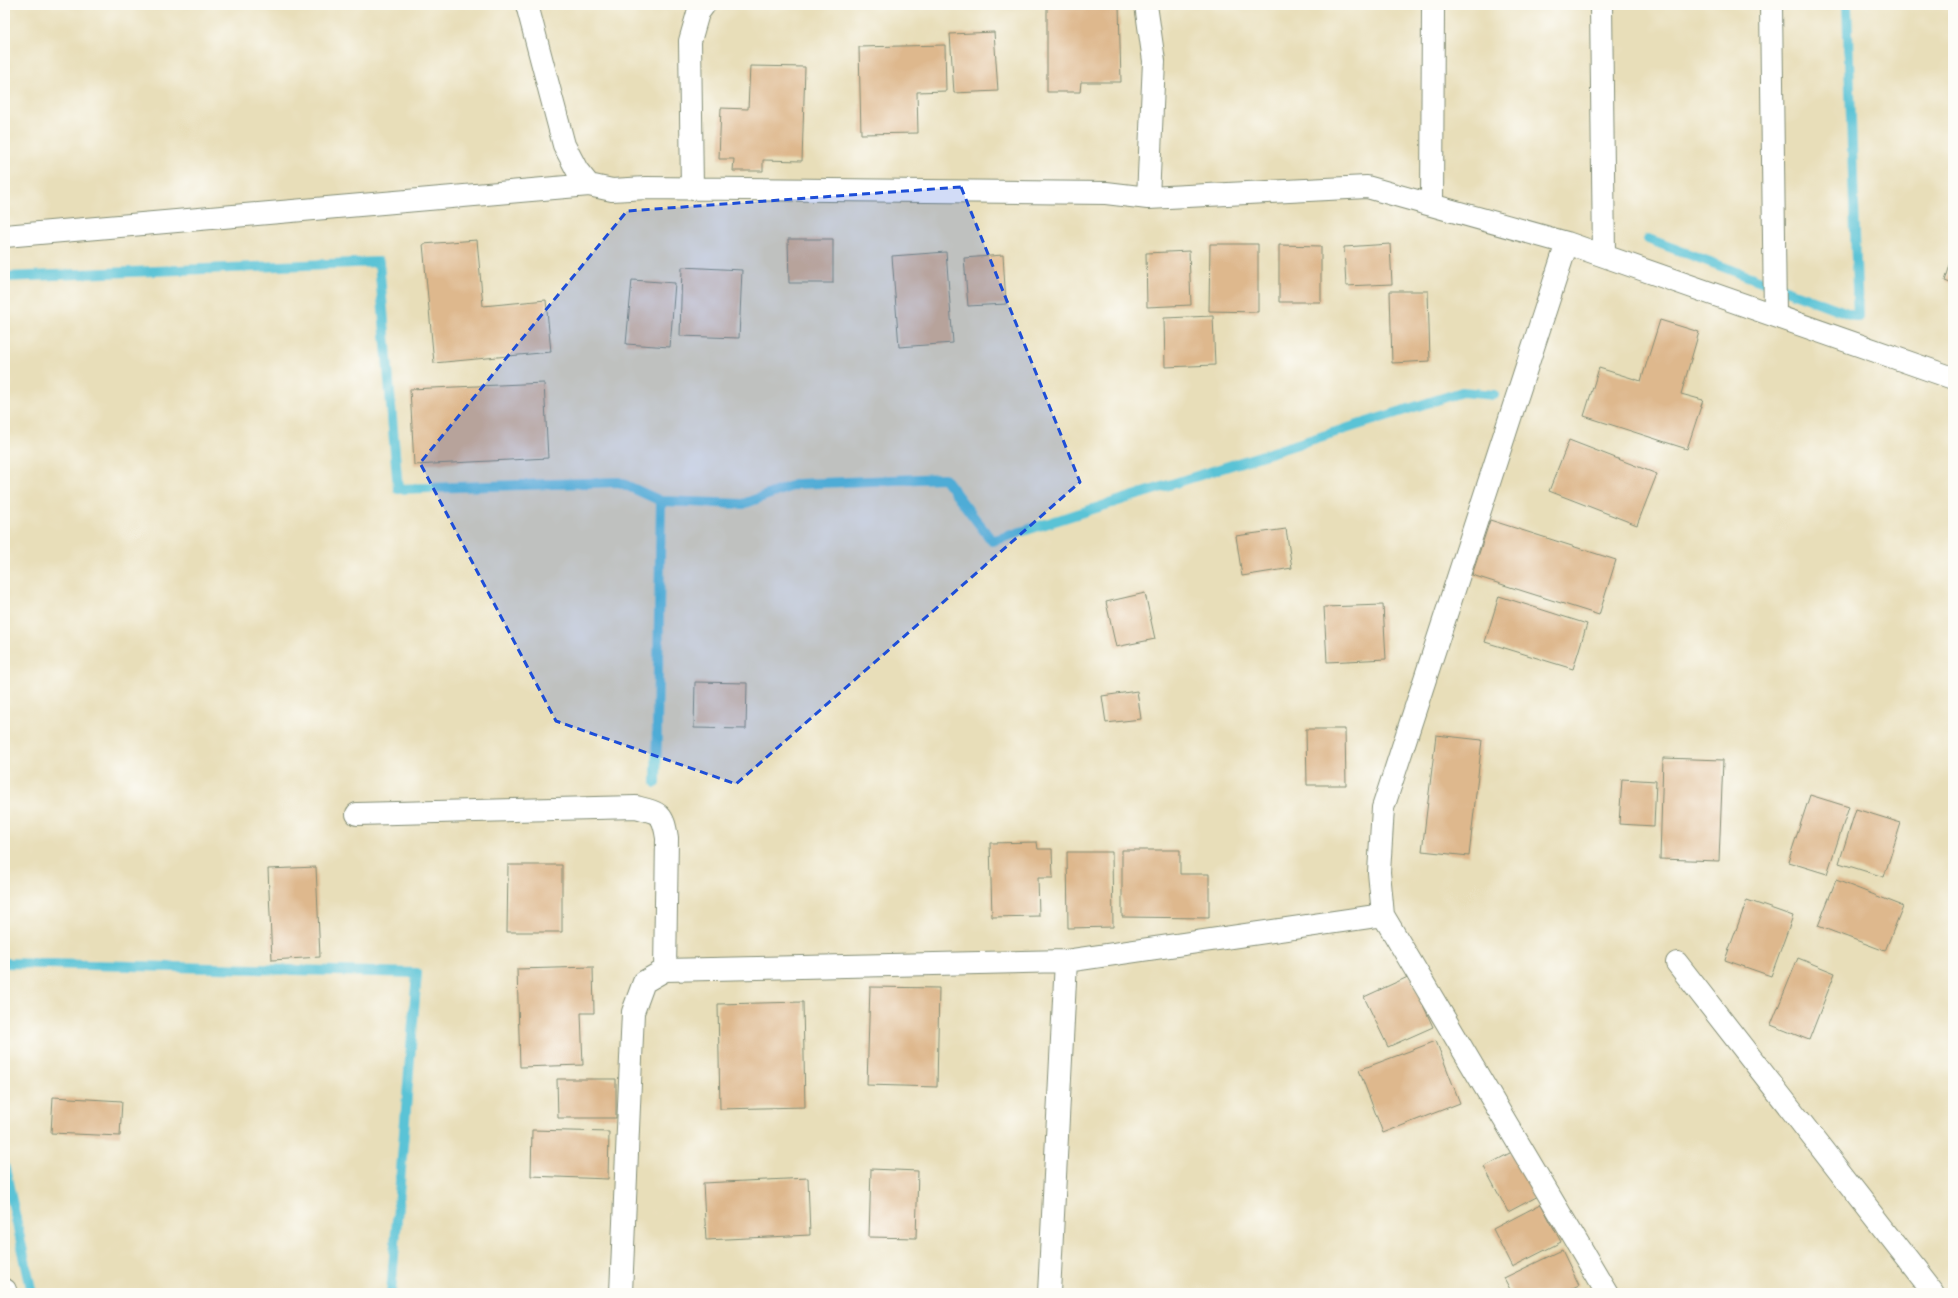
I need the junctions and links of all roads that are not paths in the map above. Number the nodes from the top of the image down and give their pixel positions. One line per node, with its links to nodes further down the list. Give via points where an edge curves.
1 (527, 5): 7 (street, via 564,145 577,170)
2 (704, 5): 8 (street, via 698,13 690,41)
3 (1146, 5): 9 (street, via 1154,61)
4 (1433, 5): 10 (street)
5 (1601, 5): 13 (street)
6 (1771, 5): 14 (street)
7 (589, 185): 8 (street, via 612,190); 11 (street)
8 (692, 189): 9 (street, via 1106,193)
9 (1148, 198): 10 (street, via 1367,187)
10 (1432, 205): 12 (street)
11 (5, 236)
12 (1567, 242): 13 (street); 17 (street, via 1383,808 1379,872)
13 (1604, 255): 14 (street)
14 (1775, 315): 15 (street)
15 (1953, 378)
16 (357, 814): 20 (street, via 636,807 656,812 664,822 667,838)
17 (1384, 915): 18 (street); 23 (street)
18 (1066, 961): 20 (street); 22 (street)
19 (1676, 963): 24 (street)
20 (665, 970): 21 (street, via 644,982 633,1012)
21 (621, 1293)
22 (1048, 1293)
23 (1607, 1293)
24 (1934, 1293)

